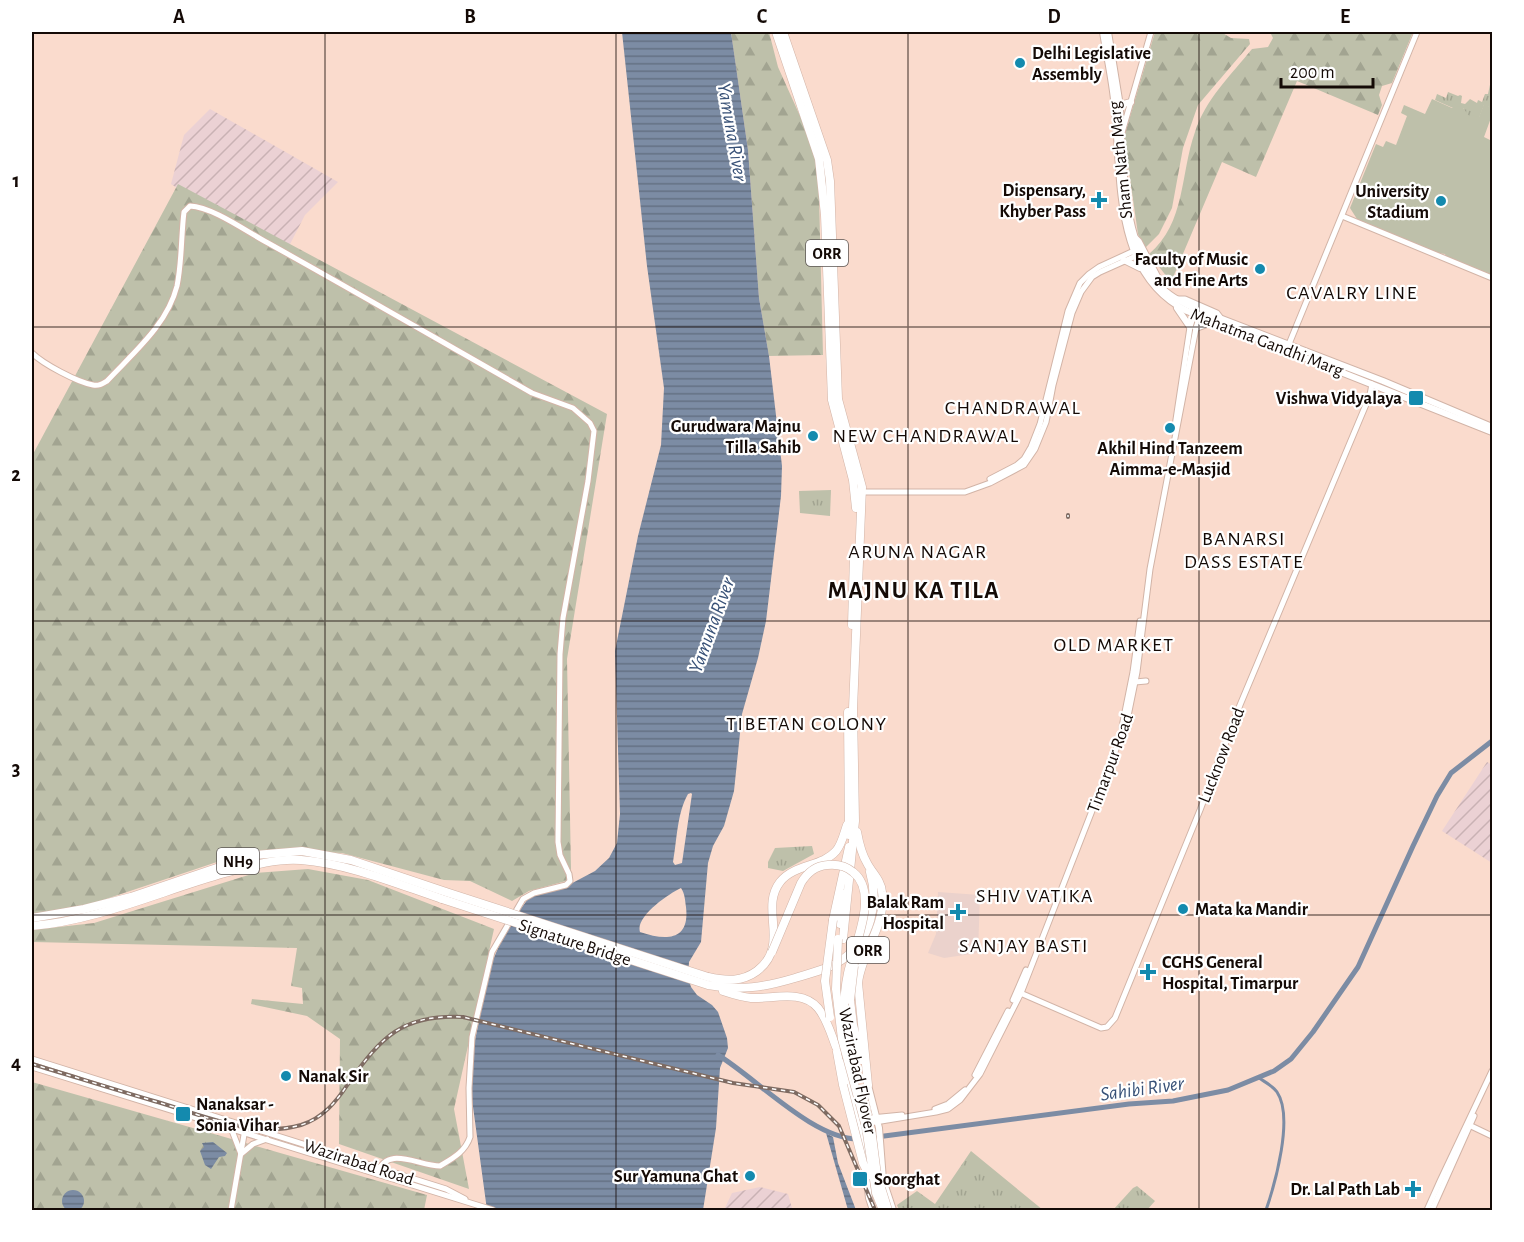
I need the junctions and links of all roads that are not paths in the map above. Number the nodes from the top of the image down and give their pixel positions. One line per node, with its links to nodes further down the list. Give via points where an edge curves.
1 (776, 32): 8 (highway, ORR)
2 (783, 32): 8 (highway, ORR)
3 (1103, 32): 9 (main road, Sham Nath Marg)
4 (1108, 32): 9 (main road, Sham Nath Marg)
5 (1151, 32): 7 (street)
6 (1417, 32): 12 (street)
7 (1131, 102): 9 (main road); 10 (street)
8 (806, 109): 13 (highway, ORR, via 827,159)
9 (1118, 109): 10 (main road); 11 (main road, Sham Nath Marg); 15 (main road, Sham Nath Marg, via 1119,174 1130,241)
10 (1129, 110): 11 (street)
11 (1121, 136): 14 (main road, Sham Nath Marg)
12 (1342, 216): 18 (street); 24 (street)
13 (829, 228): 33 (highway, ORR, via 838,399); 36 (highway, ORR, via 832,400 856,502 848,709)
14 (1133, 235): 15 (main road, Sham Nath Marg); 19 (street)
15 (1137, 253): 16 (street); 17 (main road, Mahatma Gandhi Marg); 19 (main road); 33 (street, via 1094,270 1077,289 1040,424 1021,462 966,488)
16 (1124, 260): 17 (main road); 33 (street, via 1092,277 1081,292 1072,313 1046,422 1024,465 965,492)
17 (1143, 270): 20 (main road, Mahatma Gandhi Marg, via 1160,293)
18 (1492, 278)
19 (1160, 285): 20 (main road, Mahatma Gandhi Marg)
20 (1175, 302): 21 (main road, Mahatma Gandhi Marg); 22 (street, via 1185,299 1217,313); 23 (main road)
21 (1198, 312): 22 (main road, Mahatma Gandhi Marg); 23 (street, Timarpur Road)
22 (1218, 319): 23 (main road); 24 (main road, Mahatma Gandhi Marg); 26 (main road, Mahatma Gandhi Marg)
23 (1193, 328): 32 (street, Timarpur Road)
24 (1289, 344): 29 (main road, Mahatma Gandhi Marg)
25 (32, 353): 63 (street, via 84,382 98,385 107,381 166,314 177,286 184,212 194,206 532,393 573,408 593,427 560,654 558,842 570,881 523,899 492,952 472,1037 467,1144 440,1166 393,1158)
26 (1372, 384): 27 (main road, Mahatma Gandhi Marg); 28 (street)
27 (1381, 387): 28 (street); 29 (main road, Mahatma Gandhi Marg)
28 (1370, 395): 46 (street, Lucknow Road, via 1115,1018 1101,1028)
29 (1431, 404): 30 (main road, Mahatma Gandhi Marg); 31 (main road, Mahatma Gandhi Marg)
30 (1492, 427)
31 (1492, 432)
32 (1173, 445): 35 (street, Timarpur Road, via 1150,568); 46 (street, Timarpur Road, via 1144,583 1121,731)
33 (862, 489): 36 (highway, ORR)
34 (1146, 681): 35 (street)
35 (1135, 682): 46 (street, Timarpur Road, via 1122,738)
36 (852, 821): 37 (highway, ORR); 38 (highway, ORR); 43 (highway, Wazirabad Flyover / ORR); 44 (highway, bridge, via 832,854 782,879 774,894)
37 (867, 864): 45 (highway, via 875,900 870,921 851,953 838,963 750,989); 54 (highway, ORR, via 883,896 879,920 858,979)
38 (844, 874): 43 (highway, Wazirabad Flyover); 48 (highway, bridge, via 825,974)
39 (444, 895): 40 (highway, NH9, via 351,860 302,851 255,855 131,897); 42 (highway, NH9, via 349,868 300,860 257,864 132,904); 45 (highway, Signature Bridge / NH9, bridge)
40 (32, 918)
41 (862, 920): 44 (highway, bridge, via 866,894 858,876 839,865 818,867 803,880); 47 (highway, bridge, via 847,975); 54 (highway, bridge, via 850,1000)
42 (32, 926)
43 (841, 939): 47 (highway, Wazirabad Flyover, bridge); 66 (highway, Wazirabad Flyover, bridge, via 836,980 840,1022 866,1127)
44 (772, 952): 45 (highway, via 762,967 748,976)
45 (708, 981): 48 (highway, via 746,997 800,998)
46 (1019, 992): 56 (street, Timarpur Road, via 972,1081 953,1101)
47 (844, 1015): 72 (highway, Wazirabad Flyover, bridge, via 868,1113 880,1186)
48 (828, 1018): 49 (highway)
49 (837, 1049): 55 (main road); 66 (highway, bridge)
50 (32, 1059): 59 (street, Wazirabad Road)
51 (32, 1067): 58 (street, Wazirabad Road)
52 (1492, 1071): 57 (street)
53 (1492, 1079): 57 (street)
54 (868, 1085): 56 (main road, ORR)
55 (860, 1122): 56 (street, Timarpur Road); 65 (main road)
56 (877, 1123): 64 (main road)
57 (1470, 1123): 60 (street); 73 (street)
58 (231, 1128): 59 (street, Wazirabad Road); 62 (street)
59 (245, 1129): 61 (street, Wazirabad Road); 62 (street); 63 (street, Wazirabad Road)
60 (1492, 1134)
61 (267, 1139): 62 (street); 63 (street, Wazirabad Road)
62 (241, 1154): 68 (street)
63 (378, 1171): 69 (street, Wazirabad Road)
64 (883, 1180): 65 (main road); 67 (main road)
65 (867, 1182): 66 (main road)
66 (873, 1196): 67 (main road); 70 (main road); 71 (highway, Wazirabad Flyover, bridge)
67 (888, 1196): 72 (main road)
68 (231, 1210)
69 (493, 1210)
70 (871, 1210)
71 (883, 1210)
72 (891, 1210)
73 (1430, 1210)

